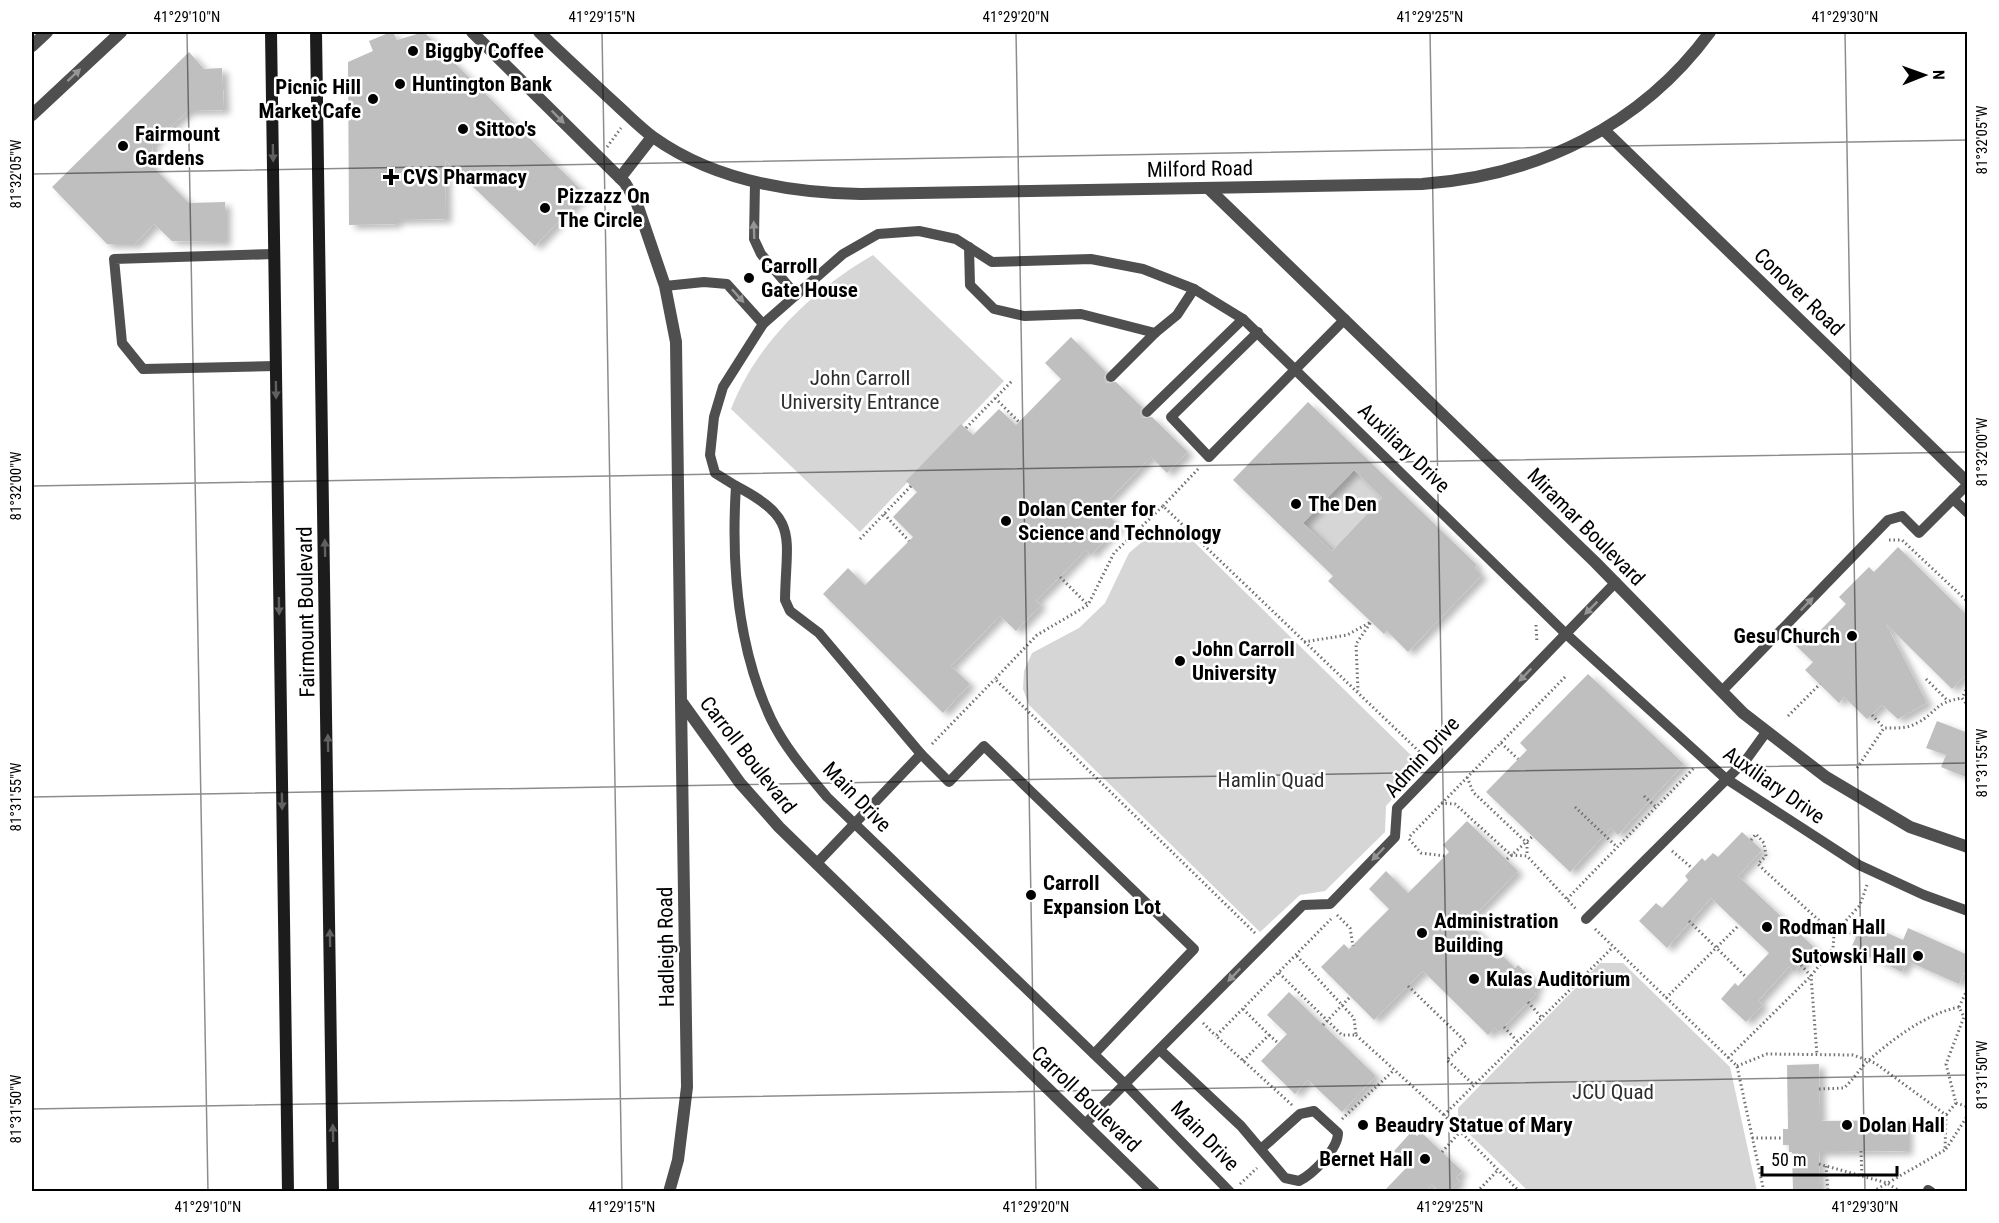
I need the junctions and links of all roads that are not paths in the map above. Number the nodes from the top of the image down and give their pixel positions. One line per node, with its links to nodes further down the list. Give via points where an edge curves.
1 (47, 32): 8 (street)
2 (121, 32): 9 (street, one-way to 2)
3 (271, 32): 16 (main road, Fairmount Boulevard, one-way to 16)
4 (316, 32): 52 (main road, Fairmount Boulevard, one-way to 4)
5 (472, 32): 12 (street, Carroll Boulevard, one-way to 12)
6 (1710, 32): 10 (street, Milford Road, via 1670,78)
7 (534, 34): 11 (street, Milford Road)
8 (32, 46)
9 (32, 115)
10 (1604, 130): 14 (street, Milford Road, via 1537,161 1467,180); 29 (street, Conover Road)
11 (652, 137): 12 (street); 13 (street, Milford Road, via 707,165)
12 (620, 178): 17 (street, Carroll Boulevard, via 634,196)
13 (755, 182): 14 (street, Milford Road, via 798,191 861,194); 19 (lane, one-way to 13, via 753,239)
14 (1209, 189): 20 (street, Miramar Boulevard)
15 (969, 247): 18 (lane, Auxiliary Drive, via 992,262 1091,259 1143,269); 19 (lane, Auxiliary Drive, via 956,239 919,231 878,234 843,254); 24 (lane, via 970,285 994,309 1024,316 1081,314)
16 (274, 254): 25 (main road, Fairmount Boulevard); 25 (lane, via 114,259 122,343 143,369)
17 (665, 286): 22 (lane, one-way to 22, via 728,284); 36 (street, Carroll Boulevard, via 678,370)
18 (1194, 289): 21 (lane, Auxiliary Drive); 24 (lane, via 1177,315)
19 (796, 295): 22 (lane, Auxiliary Drive)
20 (1345, 318): 26 (lane); 33 (street, Miramar Boulevard)
21 (1243, 319): 23 (lane, Auxiliary Drive); 28 (lane)
22 (763, 324): 30 (lane, via 723,387 714,417 710,455 715,473)
23 (1258, 332): 26 (lane, Auxiliary Drive); 26 (lane, via 1171,417 1209,457)
24 (1155, 333): 27 (lane)
25 (276, 366): 51 (main road, Fairmount Boulevard, one-way to 51)
26 (1296, 369): 34 (lane, Auxiliary Drive)
27 (1111, 377)
28 (1147, 412)
29 (1968, 483): 31 (lane)
30 (736, 486): 38 (lane, via 761,499 785,525 785,600 790,611 819,633); 40 (lane, Main Drive, via 733,529 744,644 757,684 771,720 792,755)
31 (1953, 499): 32 (lane); 35 (lane, one-way to 31, via 1888,520 1902,516 1919,532)
32 (1968, 513)
33 (1616, 582): 34 (lane, Admin Drive, one-way to 34); 35 (street, Miramar Boulevard)
34 (1566, 633): 39 (lane, Auxiliary Drive); 45 (lane, Admin Drive, one-way to 45, via 1397,808 1395,837 1330,903 1303,905)
35 (1722, 691): 37 (street, Miramar Boulevard)
36 (681, 701): 42 (street, Carroll Boulevard, via 746,790); 53 (street, Hadleigh Road, via 687,1077 682,1136)
37 (1767, 731): 39 (lane, via 1746,760); 41 (street, Miramar Boulevard, via 1826,777 1910,826)
38 (921, 754): 40 (lane); 46 (lane, via 949,782 984,746 1194,949)
39 (1725, 778): 43 (lane, Auxiliary Drive, via 1821,843 1874,873); 44 (lane)
40 (854, 824): 42 (lane); 46 (lane, Main Drive)
41 (1968, 847)
42 (816, 864): 48 (street, Carroll Boulevard)
43 (1968, 911)
44 (1586, 919)
45 (1160, 1050): 47 (lane, Admin Drive); 49 (lane)
46 (1094, 1054): 47 (lane, Main Drive)
47 (1126, 1085): 48 (lane, Admin Drive); 50 (lane, Main Drive)
48 (1085, 1124): 54 (street, Carroll Boulevard)
49 (1264, 1153): 49 (lane, via 1285,1178 1299,1182 1334,1146 1338,1133 1314,1111 1300,1114)
50 (1235, 1188)
51 (288, 1191)
52 (333, 1191)
53 (669, 1191)
54 (1154, 1191)

